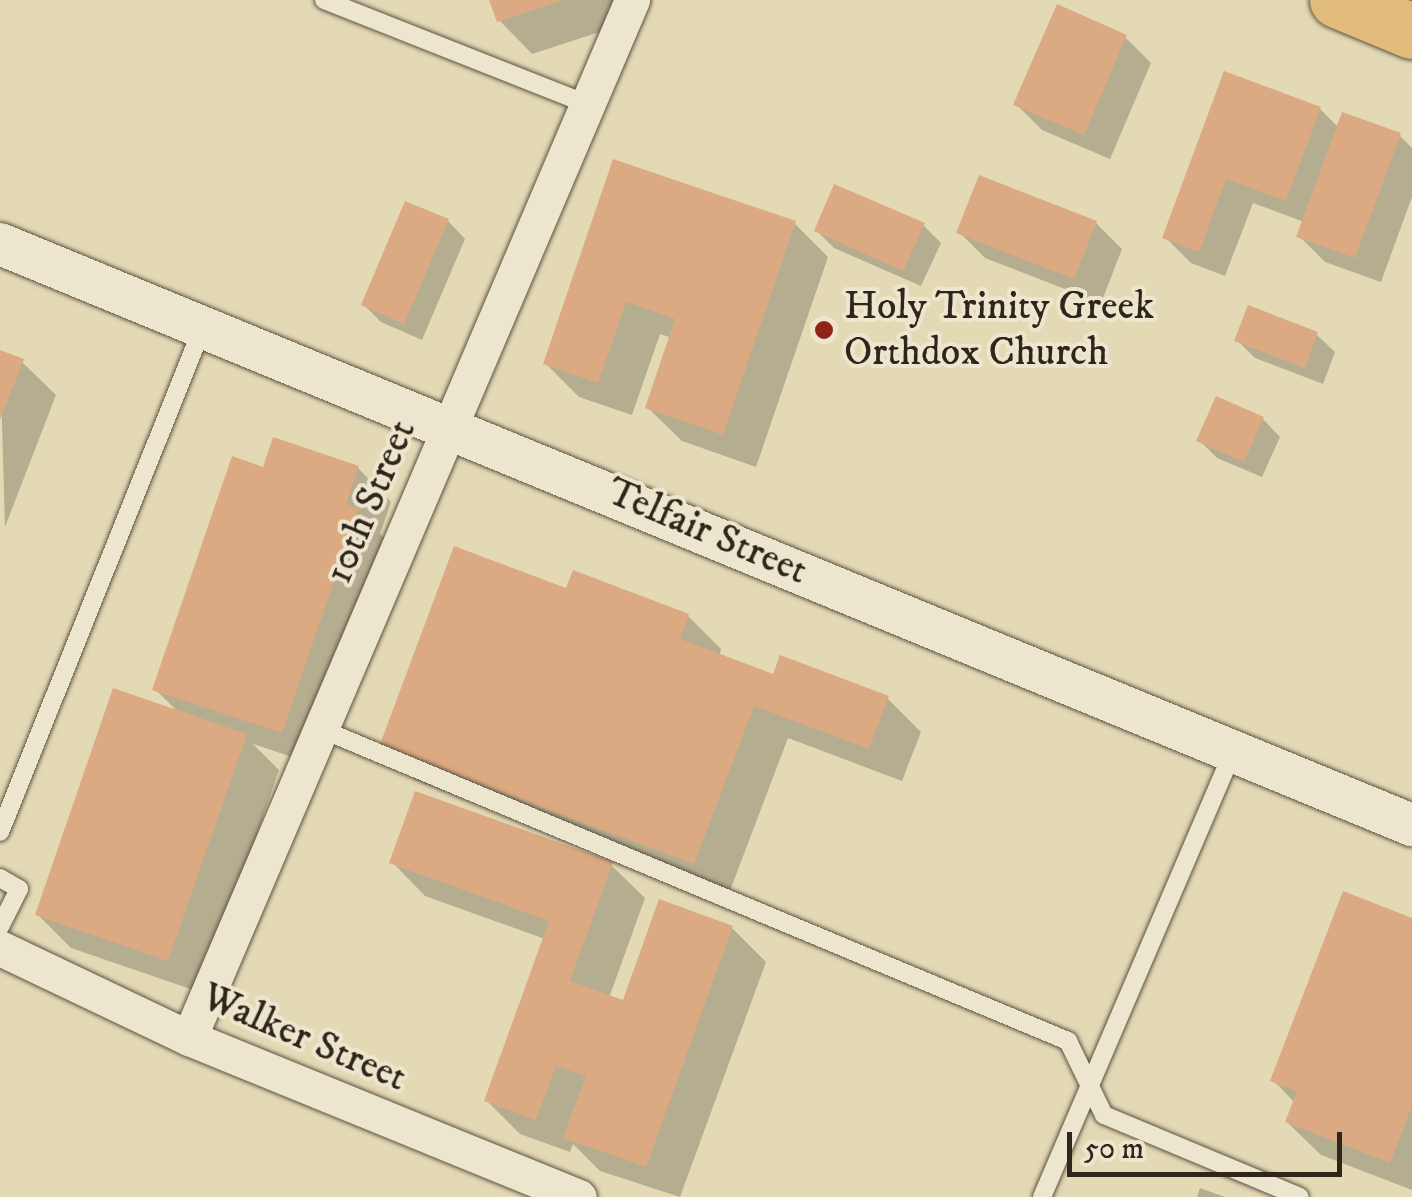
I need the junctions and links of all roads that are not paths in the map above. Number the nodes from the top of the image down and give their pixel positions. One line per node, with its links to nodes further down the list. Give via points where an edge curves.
1 (324, 0): 5 (lane)
2 (632, 0): 5 (street, 10th Street)
3 (1337, 0): 4 (main road)
4 (1412, 30)
5 (587, 104): 8 (street, 10th Street)
6 (0, 244): 7 (street, Telfair Street)
7 (204, 324): 8 (street, Telfair Street); 12 (lane)
8 (450, 425): 9 (street, 10th Street); 10 (street, Telfair Street)
9 (321, 729): 16 (street, 10th Street); 17 (lane, via 1068,1042)
10 (1234, 751): 11 (street, Telfair Street); 17 (lane, via 1143,973)
11 (1412, 825)
12 (0, 832)
13 (0, 878): 14 (lane, via 19,889)
14 (0, 927)
15 (0, 948): 16 (street, Walker Street)
16 (189, 1038): 18 (street, Walker Street)
17 (1088, 1080): 19 (lane); 20 (lane, via 1104,1115)
18 (578, 1197)
19 (1042, 1197)
20 (1300, 1197)

